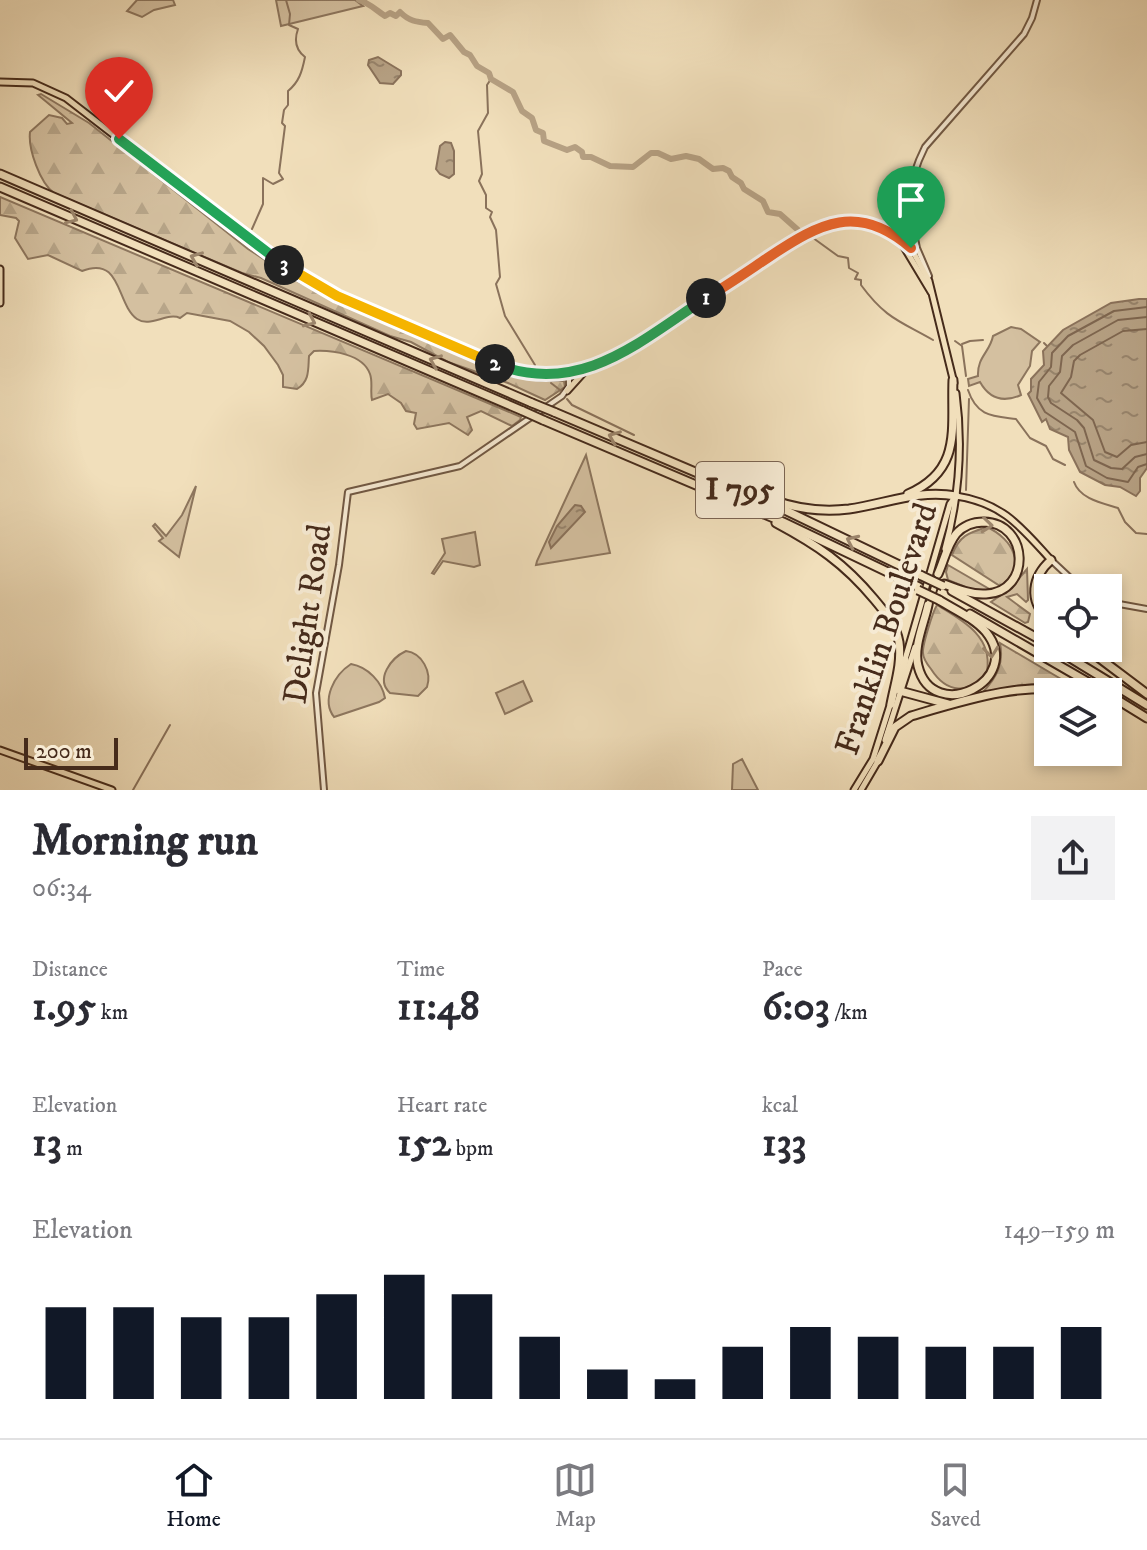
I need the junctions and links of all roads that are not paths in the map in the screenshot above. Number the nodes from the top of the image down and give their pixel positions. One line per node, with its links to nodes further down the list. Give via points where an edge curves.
1 (1037, 0): 5 (street, via 1024,34 925,147 912,182)
2 (0, 82): 12 (main road, via 33,83 66,98 268,254 324,290 505,368)
3 (0, 174): 15 (highway, I 795, one-way to 3, bridge)
4 (0, 187): 16 (highway, I 795, one-way to 16, bridge)
5 (910, 222): 6 (street); 9 (street)
6 (900, 242): 9 (main road, via 917,257); 11 (main road, via 879,228 851,221 825,225 800,236 617,357)
7 (0, 269): 8 (main road)
8 (0, 279): 10 (main road)
9 (931, 289): 13 (main road)
10 (0, 303)
11 (587, 369): 12 (main road); 14 (main road)
12 (569, 373): 14 (street)
13 (953, 380): 17 (main road, via 959,447); 18 (highway, via 954,429 947,459 922,487)
14 (567, 391): 46 (street, Delight Road, via 460,466 348,492 316,693)
15 (680, 464): 18 (highway, via 798,507 838,510); 23 (highway, I 795, one-way to 15, bridge)
16 (710, 490): 24 (highway, I 795, bridge); 37 (highway, via 826,551 867,590 898,640)
17 (956, 496): 18 (highway, via 926,494); 19 (main road, via 1008,515); 20 (main road, Franklin Boulevard); 29 (main road, Franklin Boulevard)
18 (884, 501)
19 (1051, 560): 21 (highway); 22 (street)
20 (938, 574): 23 (highway, one-way to 23, via 953,538 969,525 996,524 1016,541 1019,567 1004,588 981,594); 25 (main road, Franklin Boulevard)
21 (1039, 574)
22 (1066, 574)
23 (944, 585): 28 (highway, I 795)
24 (940, 599): 25 (highway, one-way to 25, via 977,623 992,643 990,673 969,692 938,691 919,669 917,651); 32 (highway, I 795)
25 (928, 605): 34 (main road, Franklin Boulevard)
26 (1122, 605): 27 (street)
27 (1147, 609)
28 (1034, 636)
29 (905, 660): 34 (highway); 37 (main road, Franklin Boulevard)
30 (1077, 662): 39 (highway)
31 (1105, 662): 35 (highway)
32 (1080, 678)
33 (1034, 688): 38 (highway)
34 (900, 691): 38 (highway); 43 (main road, Franklin Boulevard)
35 (1147, 694)
36 (1122, 703): 41 (highway, I 795)
37 (891, 704): 44 (main road, Franklin Boulevard)
38 (957, 704): 43 (highway, via 902,721)
39 (1147, 705)
40 (1122, 707): 41 (highway)
41 (1147, 720)
42 (0, 750): 45 (main road)
43 (878, 761): 44 (main road, Franklin Boulevard)
44 (859, 789)
45 (112, 790)
46 (324, 790)

